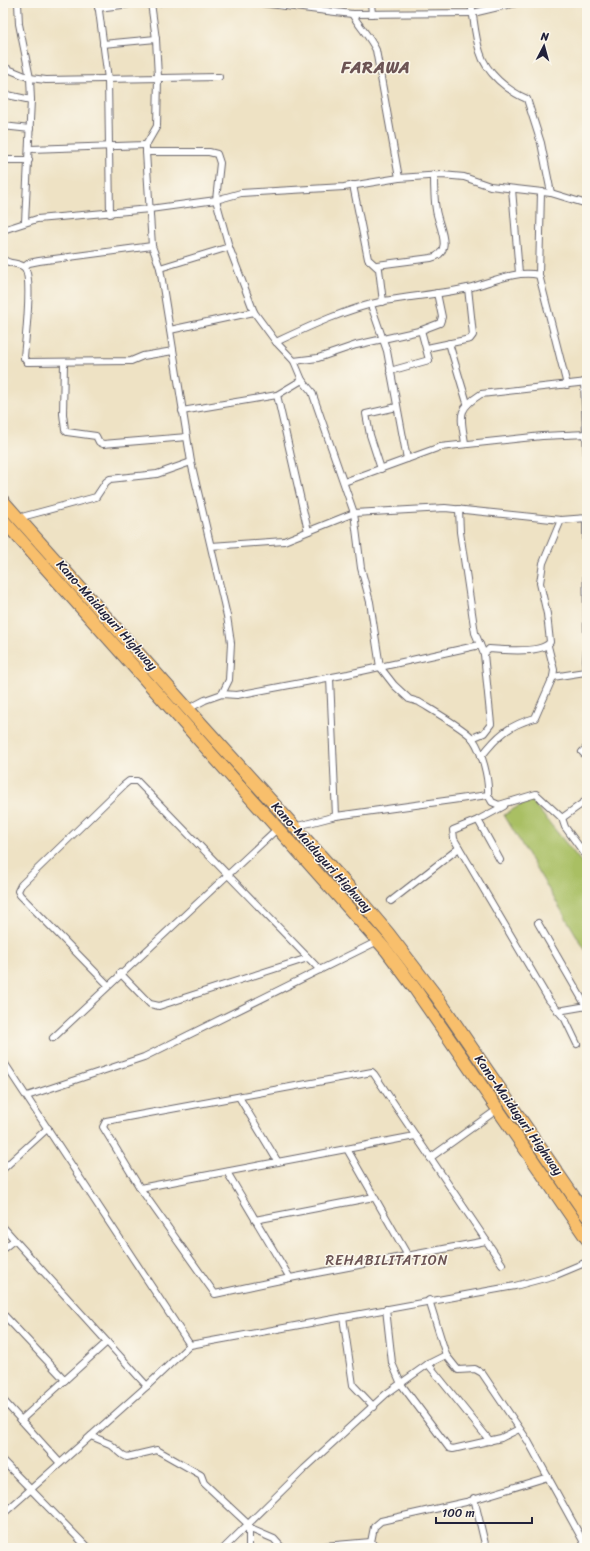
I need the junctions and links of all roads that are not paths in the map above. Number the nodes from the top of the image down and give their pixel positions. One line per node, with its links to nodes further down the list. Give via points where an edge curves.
1 (18, 3): 17 (street, via 19,24)
2 (138, 3): 8 (street)
3 (151, 3): 12 (street)
4 (261, 3): 10 (street)
5 (371, 3): 11 (street)
6 (471, 3): 9 (street)
7 (516, 3): 9 (street)
8 (98, 5): 13 (street)
9 (473, 12): 11 (street); 33 (street, via 480,53 492,73 514,94 527,99 541,144)
10 (352, 14): 11 (street); 29 (street, via 376,50)
11 (372, 14)
12 (156, 39): 13 (street); 15 (street)
13 (103, 44): 18 (street)
14 (3, 68): 17 (street)
15 (158, 77): 16 (street); 18 (street); 24 (street, via 157,126)
16 (220, 77)
17 (30, 78): 18 (street); 20 (street)
18 (108, 79): 23 (street)
19 (3, 94): 20 (street)
20 (31, 100): 22 (street)
21 (3, 126): 22 (street)
22 (30, 129): 25 (street)
23 (110, 147): 24 (street); 25 (street); 37 (street)
24 (146, 148): 34 (street, via 217,154 220,163); 36 (street)
25 (30, 149): 27 (street)
26 (3, 160): 27 (street)
27 (29, 160): 38 (street)
28 (434, 175): 29 (street); 31 (street, via 464,177 490,186); 43 (street, via 436,211 444,236 439,256)
29 (399, 178): 30 (street)
30 (353, 185): 34 (street, via 241,193); 43 (street, via 368,259)
31 (512, 189): 32 (street); 46 (street)
32 (541, 192): 33 (street); 47 (street)
33 (551, 193): 35 (street)
34 (216, 200): 36 (street); 41 (street)
35 (587, 204)
36 (150, 209): 37 (street); 40 (street)
37 (110, 214): 38 (street)
38 (25, 222): 39 (street)
39 (3, 230)
40 (152, 246): 44 (street, via 39,261); 45 (street)
41 (229, 247): 45 (street); 52 (street)
42 (3, 259): 44 (street)
43 (377, 265): 50 (street)
44 (24, 267): 61 (street, via 28,285 25,360)
45 (160, 268): 53 (street)
46 (519, 273): 47 (street); 48 (street)
47 (540, 275): 65 (street)
48 (468, 288): 49 (street); 57 (street, via 473,335 470,339)
49 (437, 293): 50 (street); 54 (street, via 442,317 440,323)
50 (383, 302): 51 (street)
51 (371, 305): 55 (street); 56 (street, via 311,326)
52 (254, 312): 53 (street); 56 (street)
53 (170, 330): 59 (street)
54 (422, 330): 55 (street); 58 (street)
55 (382, 339): 60 (street, via 318,358); 62 (street)
56 (276, 342): 60 (street)
57 (449, 343): 58 (street); 67 (street)
58 (427, 348): 62 (street, via 429,360)
59 (173, 351): 61 (street, via 143,356 131,361); 69 (street)
60 (294, 361): 63 (street)
61 (64, 363): 71 (street, via 63,414 67,432 96,436 103,444)
62 (390, 371): 68 (street)
63 (302, 380): 66 (street); 77 (street, via 312,392)
64 (586, 382): 65 (street); 70 (street)
65 (567, 385): 67 (street, via 481,394)
66 (277, 396): 69 (street); 85 (street)
67 (467, 403): 72 (street, via 461,416)
68 (397, 407): 74 (street); 76 (street, via 366,414)
69 (182, 411): 71 (street)
70 (587, 434): 72 (street); 73 (street)
71 (187, 437): 75 (street)
72 (465, 443): 74 (street, via 440,447)
73 (587, 457)
74 (407, 459): 76 (street)
75 (191, 462): 81 (street, via 157,474 110,478 96,497); 86 (street)
76 (381, 469): 77 (street)
77 (344, 482): 80 (street)
78 (3, 501): 81 (highway, Kano-Maiduguri Highway)
79 (458, 509): 80 (street); 84 (street); 88 (street, via 473,625)
80 (354, 513): 85 (street); 92 (street, via 361,568 370,602)
81 (18, 518): 97 (highway, Kano-Maiduguri Highway)
82 (586, 518): 84 (street); 87 (street)
83 (3, 520): 109 (highway, Kano-Maiduguri Highway)
84 (561, 520): 89 (street, via 543,563 540,583 547,614 550,642)
85 (308, 531): 86 (street, via 284,541)
86 (211, 546): 96 (street, via 231,643 228,680)
87 (587, 641)
88 (480, 645): 91 (street); 92 (street)
89 (548, 646): 91 (street, via 521,650 489,649); 94 (street, via 554,670)
90 (587, 648): 93 (street)
91 (484, 654): 98 (street, via 491,724 484,733)
92 (380, 667): 95 (street); 98 (street, via 409,699 419,702)
93 (586, 672): 94 (street)
94 (553, 677): 101 (street, via 535,718 511,726)
95 (330, 678): 96 (street, via 237,695); 105 (street)
96 (222, 694): 97 (street)
97 (188, 709): 108 (highway, Kano-Maiduguri Highway)
98 (472, 738): 101 (street)
99 (587, 747): 100 (street, via 582,752)
100 (587, 756)
101 (481, 757): 102 (street)
102 (488, 795): 104 (street, via 492,802 498,805); 105 (street)
103 (587, 800): 106 (street)
104 (511, 802): 106 (street, via 536,794); 107 (street)
105 (336, 816): 108 (street)
106 (562, 818): 111 (street, via 565,827)
107 (478, 820): 110 (street, via 453,830); 112 (street)
108 (294, 827): 116 (highway, Kano-Maiduguri Highway)
109 (278, 828): 113 (street); 117 (highway, Kano-Maiduguri Highway)
110 (459, 848): 114 (street); 123 (street)
111 (587, 857)
112 (500, 860)
113 (228, 874): 118 (street); 120 (street); 121 (street, via 137,781 129,781 124,785 21,885 18,891)
114 (391, 901)
115 (538, 923): 122 (street)
116 (388, 933): 117 (street); 139 (highway, Kano-Maiduguri Highway, via 437,997)
117 (378, 941): 119 (street); 129 (highway, Kano-Maiduguri Highway, via 415,988)
118 (308, 958): 119 (street); 120 (street, via 159,1006 150,1004)
119 (320, 970): 127 (street, via 144,1056)
120 (120, 973): 121 (street)
121 (108, 985): 124 (street)
122 (586, 1006): 123 (street)
123 (558, 1011): 125 (street, via 565,1019)
124 (53, 1038)
125 (577, 1044)
126 (3, 1061): 127 (street)
127 (27, 1096): 130 (street)
128 (239, 1097): 131 (street, via 372,1072); 134 (street); 137 (street, via 106,1121 103,1127)
129 (498, 1110): 133 (street); 142 (highway, Kano-Maiduguri Highway)
130 (48, 1128): 135 (street); 155 (street)
131 (415, 1136): 132 (street); 133 (street)
132 (347, 1149): 134 (street); 138 (street)
133 (430, 1158): 144 (street)
134 (278, 1162): 136 (street)
135 (3, 1169)
136 (227, 1172): 137 (street); 140 (street)
137 (140, 1188): 149 (street, via 216,1294)
138 (374, 1197): 140 (street); 146 (street)
139 (587, 1216)
140 (255, 1220): 149 (street)
141 (3, 1227): 143 (street)
142 (587, 1239)
143 (14, 1240): 145 (street); 154 (street)
144 (486, 1241): 146 (street); 148 (street)
145 (3, 1250)
146 (408, 1256): 149 (street)
147 (587, 1262): 150 (street, via 556,1275 515,1286)
148 (502, 1264)
149 (290, 1278)
150 (429, 1300): 151 (street); 156 (street)
151 (386, 1308): 153 (street); 159 (street, via 392,1363)
152 (3, 1314): 158 (street)
153 (343, 1317): 155 (street); 162 (street, via 353,1385)
154 (107, 1342): 158 (street); 160 (street)
155 (190, 1345): 160 (street)
156 (446, 1355): 157 (street); 164 (street, via 458,1370 475,1369 482,1373)
157 (428, 1364): 159 (street); 166 (street)
158 (65, 1380): 163 (street)
159 (400, 1384): 162 (street); 166 (street, via 451,1449)
160 (147, 1386): 165 (street)
161 (3, 1400): 163 (street)
162 (374, 1407): 173 (street, via 304,1469)
163 (21, 1420): 168 (street)
164 (519, 1429): 166 (street); 169 (street)
165 (91, 1436): 168 (street); 173 (street, via 110,1444 123,1456 157,1450 165,1453 201,1475 204,1484)
166 (490, 1441)
167 (3, 1461): 170 (street)
168 (60, 1463): 170 (street)
169 (548, 1477): 171 (street); 182 (street)
170 (30, 1490): 172 (street); 175 (street)
171 (474, 1498): 174 (street, via 381,1521 374,1527); 181 (street)
172 (3, 1514)
173 (248, 1527): 176 (street); 177 (street); 178 (street, via 274,1539)
174 (371, 1542): 179 (street); 180 (street)
175 (88, 1548)
176 (224, 1548)
177 (249, 1548)
178 (282, 1548)
179 (301, 1548)
180 (377, 1548)
181 (486, 1548)
182 (587, 1548)

